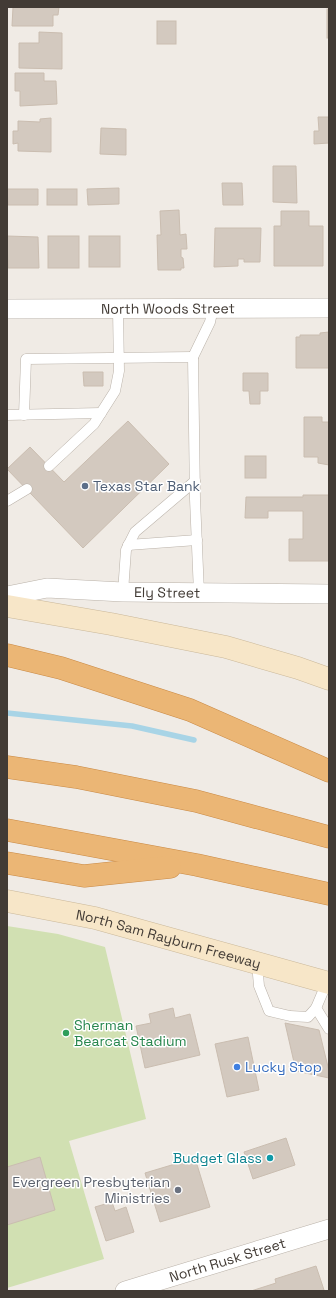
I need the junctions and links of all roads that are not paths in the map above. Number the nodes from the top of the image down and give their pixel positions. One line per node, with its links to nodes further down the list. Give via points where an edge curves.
1 (213, 308): 2 (street, North Woods Street); 4 (street, North Woods Street); 5 (lane, via 210,322)
2 (329, 308)
3 (7, 309): 4 (street, North Woods Street)
4 (118, 309): 6 (lane)
5 (193, 357): 6 (lane); 11 (lane)
6 (119, 358): 7 (lane, via 115,391); 9 (lane, via 26,359)
7 (101, 413): 9 (lane); 10 (lane, via 94,424)
8 (7, 415): 9 (lane)
9 (24, 415)
10 (49, 466)
11 (195, 481): 14 (lane); 15 (lane, via 135,532)
12 (27, 489): 13 (lane)
13 (7, 502)
14 (197, 540): 15 (lane); 17 (lane)
15 (128, 545): 16 (lane)
16 (123, 592): 17 (street, Ely Street); 19 (street, Ely Street, via 47,588)
17 (199, 593): 18 (street, Ely Street)
18 (329, 594)
19 (7, 596)
20 (7, 606): 22 (main road, via 226,647)
21 (7, 655): 24 (highway, via 61,668 190,710)
22 (329, 679)
23 (7, 767): 26 (highway, via 76,777 196,800)
24 (329, 771)
25 (7, 830): 28 (highway)
26 (329, 836)
27 (7, 863): 28 (highway, via 84,876)
28 (196, 865): 29 (highway)
29 (322, 892)
30 (7, 901): 31 (main road, North Sam Rayburn Freeway, via 95,918)
31 (257, 963): 32 (main road, North Sam Rayburn Freeway); 33 (lane, via 259,986 269,1011 308,1017)
32 (328, 982): 33 (lane)
33 (316, 1008): 34 (lane)
34 (329, 1029)
35 (329, 1229): 36 (street, North Rusk Street)
36 (132, 1290)

